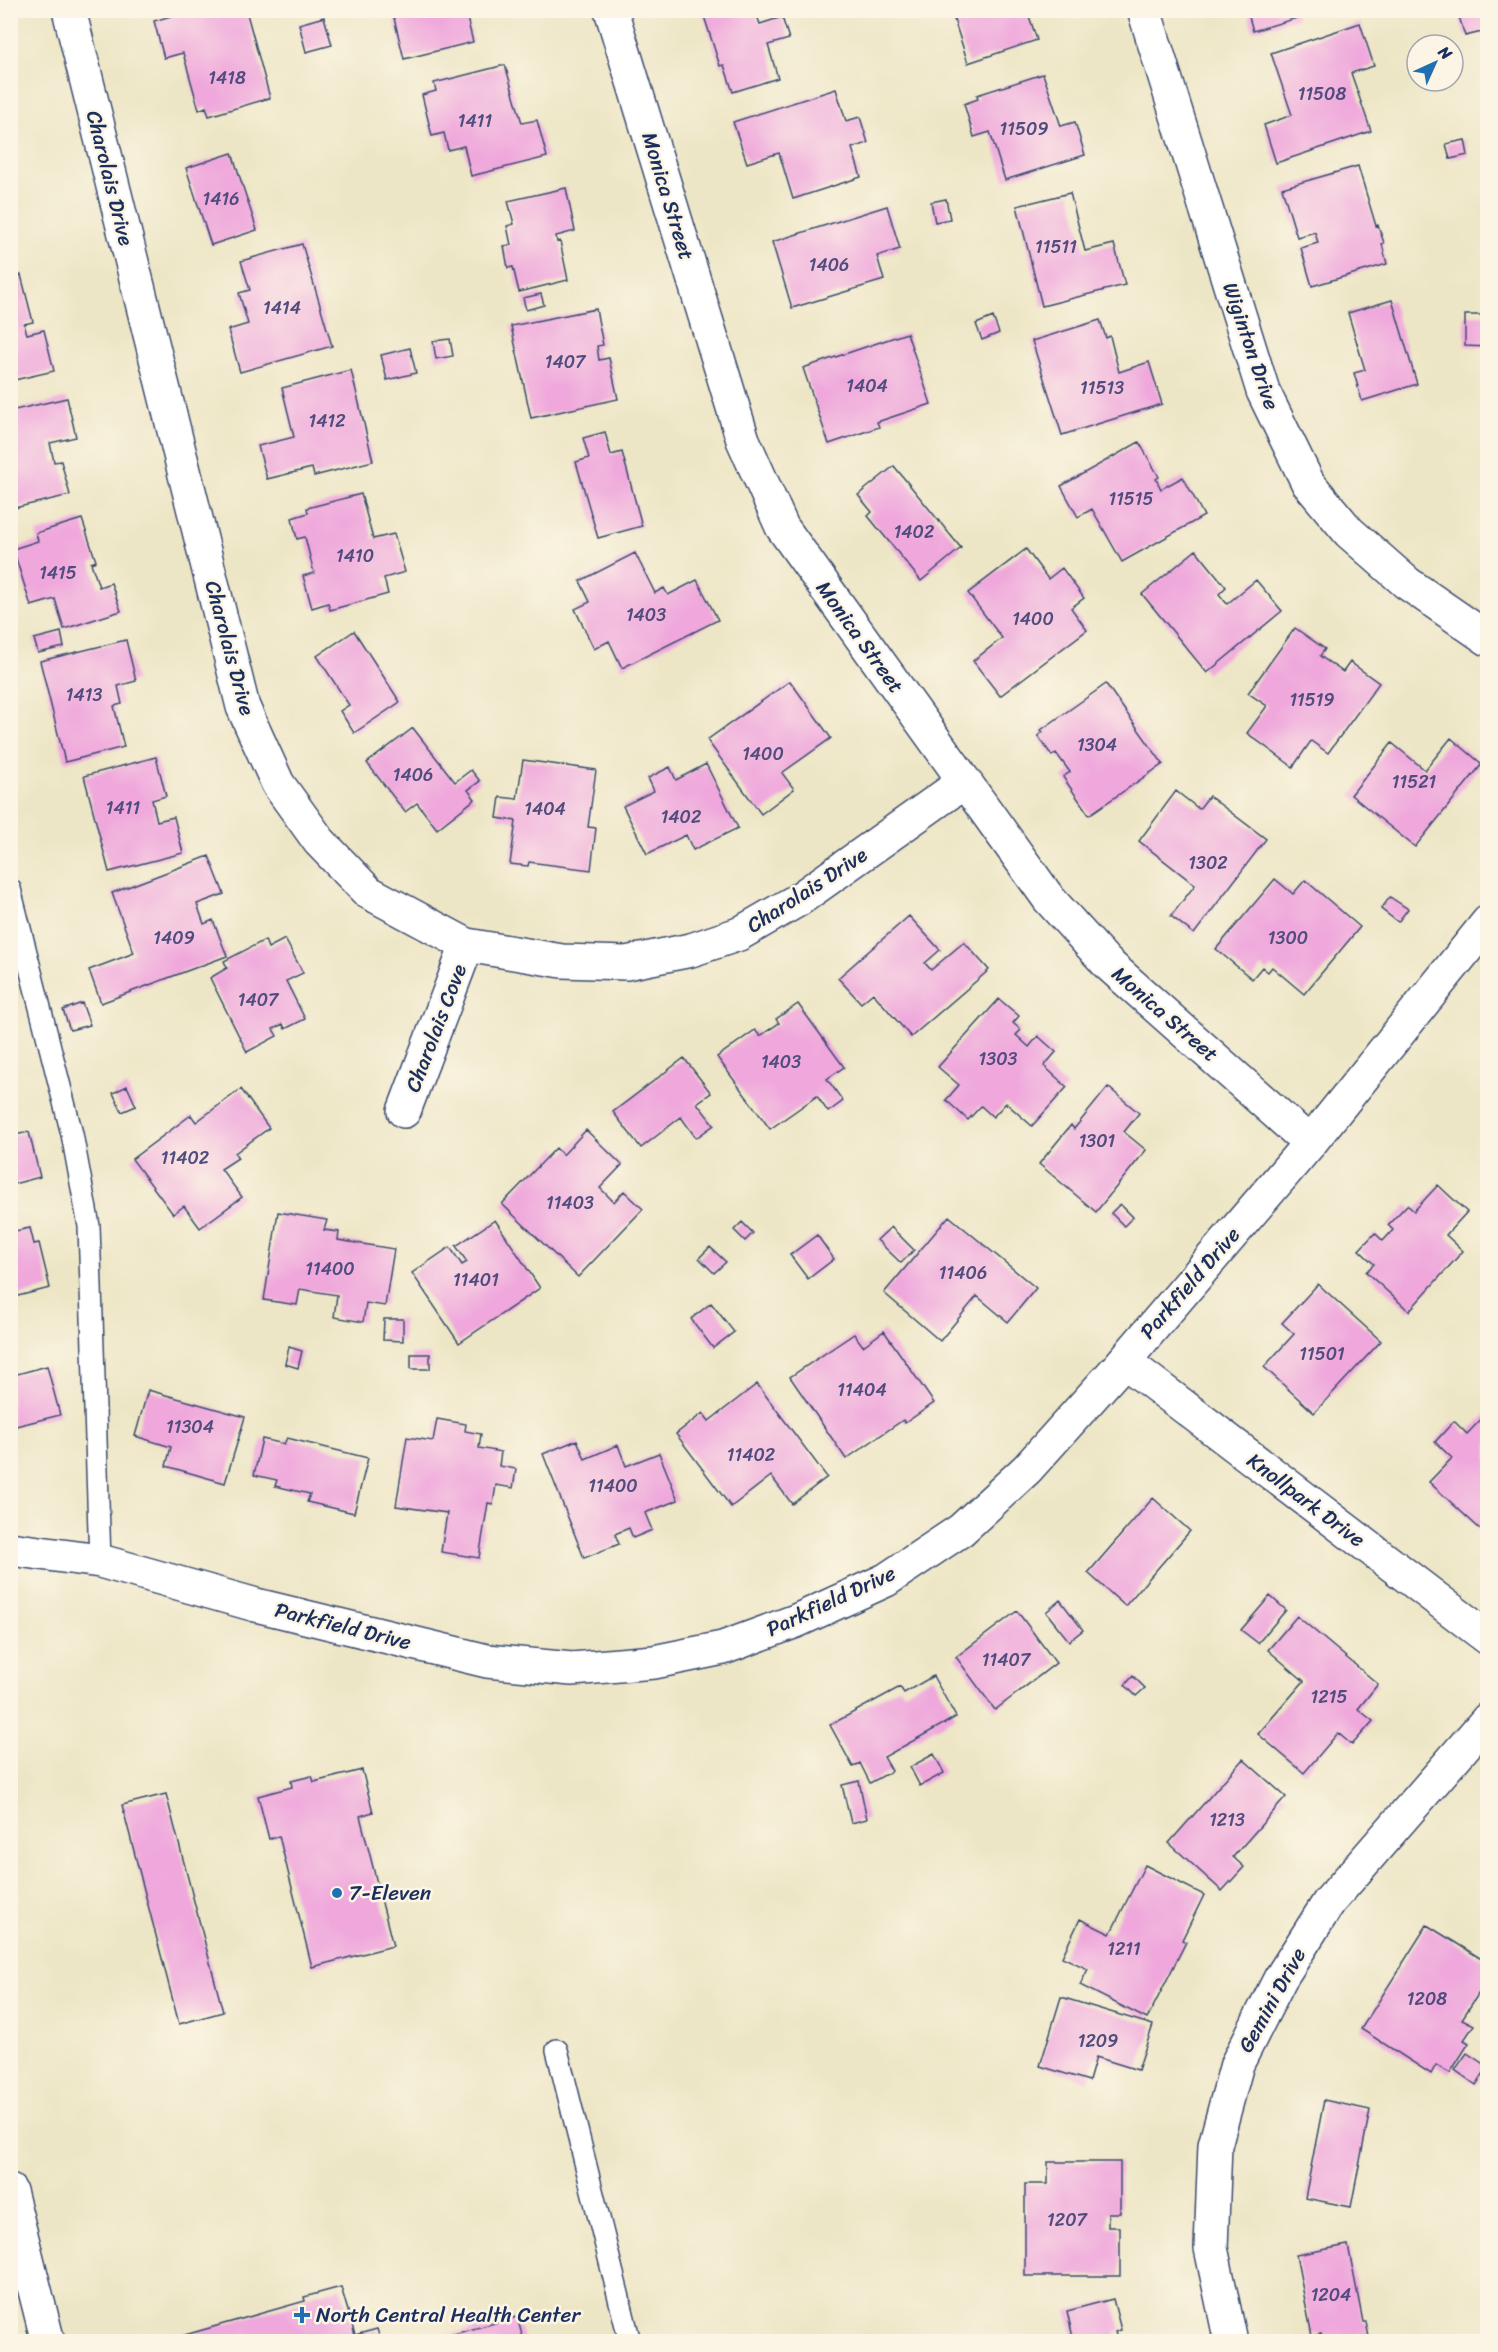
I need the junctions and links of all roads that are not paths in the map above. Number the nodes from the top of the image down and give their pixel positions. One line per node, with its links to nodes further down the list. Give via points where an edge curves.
1 (69, 10): 8 (street, Charolais Drive, via 243,707 278,784 319,842 368,892)
2 (611, 10): 5 (street, Monica Street, via 743,440 782,527)
3 (1144, 10): 4 (street, Wiginton Drive, via 1263,391 1308,483 1349,532 1407,583)
4 (1488, 639)
5 (964, 782): 8 (street, Charolais Drive, via 798,900 739,934 710,944 626,963 562,962); 10 (street, Monica Street, via 1049,899 1107,963)
6 (10, 889): 13 (lane, via 72,1134 89,1226)
7 (1488, 922): 10 (street, Parkfield Drive)
8 (467, 945): 9 (street, Charolais Cove)
9 (404, 1111)
10 (1310, 1143): 11 (street, Parkfield Drive)
11 (1124, 1361): 13 (street, Parkfield Drive, via 1027,1469 961,1530 886,1580 796,1621 723,1648 654,1662 572,1669 487,1661 256,1605); 14 (street, Knollpark Drive)
12 (10, 1549): 13 (street, Parkfield Drive)
13 (100, 1561)
14 (1488, 1638)
15 (1488, 1719): 20 (street, Gemini Drive, via 1329,1902 1280,1979 1237,2064 1215,2145 1211,2248)
16 (557, 2050): 19 (lane)
17 (10, 2190): 18 (street)
18 (48, 2342)
19 (630, 2342)
20 (1231, 2342)

